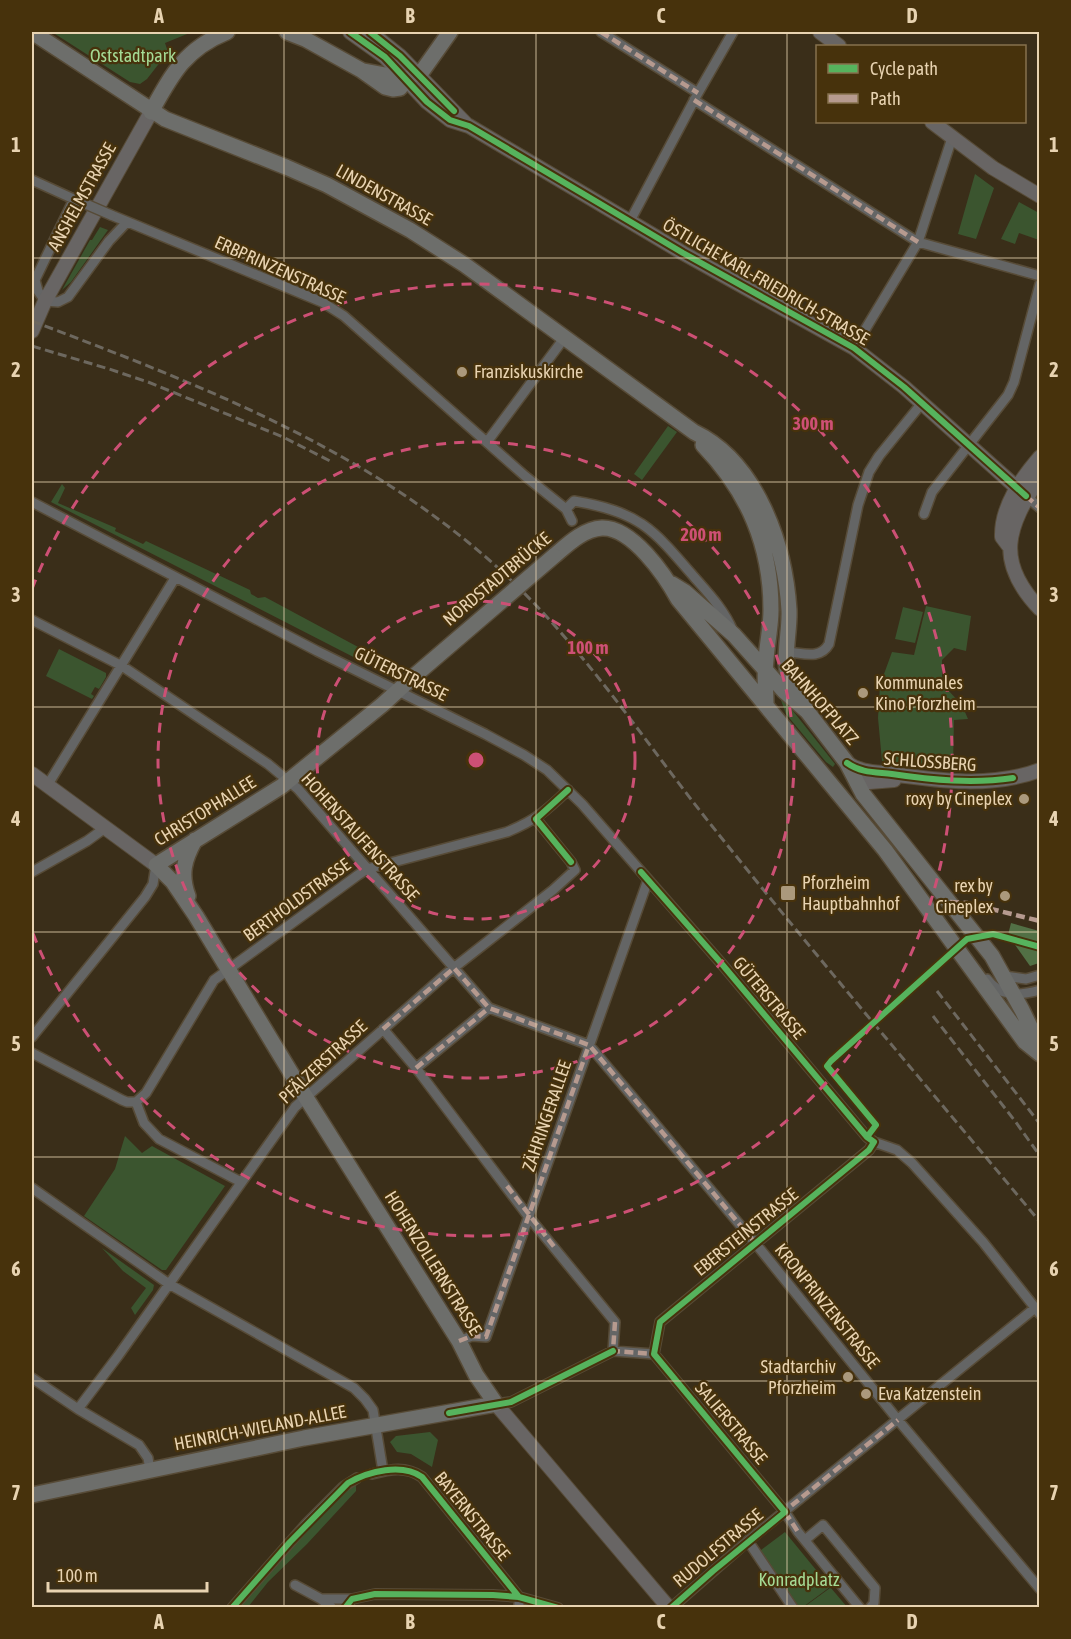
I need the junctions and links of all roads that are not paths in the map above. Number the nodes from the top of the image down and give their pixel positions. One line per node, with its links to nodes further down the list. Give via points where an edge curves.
1 (32, 32): 13 (main road, LINDENSTRASSE)
2 (227, 32): 13 (main road, via 202,44 183,61)
3 (286, 32): 11 (main road, via 362,70 378,84 393,89)
4 (350, 32): 11 (main road, ÖSTLICHE KARL-FRIEDRICH-STRASSE)
5 (370, 32): 11 (main road, ÖSTLICHE KARL-FRIEDRICH-STRASSE, via 400,56)
6 (450, 32): 11 (main road, via 431,61)
7 (601, 32): 12 (street)
8 (733, 32): 12 (street)
9 (820, 32): 10 (main road)
10 (838, 45)
11 (412, 77): 19 (main road, ÖSTLICHE KARL-FRIEDRICH-STRASSE, via 469,126)
12 (696, 96): 19 (street); 21 (street)
13 (151, 111): 24 (main road, ANSHELMSTRASSE); 26 (main road, LINDENSTRASSE, via 348,196 447,253)
14 (933, 123): 15 (main road)
15 (952, 138): 17 (main road); 21 (street)
16 (32, 180): 18 (street, ERBPRINZENSTRASSE)
17 (1040, 196)
18 (77, 201): 20 (street, ERBPRINZENSTRASSE, bridge); 24 (street, ANSHELMSTRASSE, via 35,280)
19 (630, 221): 27 (main road, ÖSTLICHE KARL-FRIEDRICH-STRASSE)
20 (127, 222): 24 (street, via 70,296 58,302); 30 (street, ERBPRINZENSTRASSE, via 321,302 344,316)
21 (918, 242): 22 (street); 27 (street)
22 (1040, 276)
23 (1040, 284): 31 (street, via 1014,382)
24 (45, 301): 25 (main road, ANSHELMSTRASSE)
25 (32, 331)
26 (565, 337): 29 (main road, LINDENSTRASSE); 30 (street)
27 (854, 348): 28 (main road, ÖSTLICHE KARL-FRIEDRICH-STRASSE)
28 (922, 403): 31 (main road, ÖSTLICHE KARL-FRIEDRICH-STRASSE); 47 (street, via 879,456 866,479 829,644 817,654)
29 (694, 432): 44 (main road, LINDENSTRASSE, via 736,484 753,516 768,578); 47 (main road, LINDENSTRASSE, via 710,440 739,467 763,507 785,577 790,618)
30 (487, 442): 36 (street, ERBPRINZENSTRASSE)
31 (970, 445): 34 (main road, ÖSTLICHE KARL-FRIEDRICH-STRASSE); 38 (street, via 932,492)
32 (1040, 456): 34 (main road)
33 (1040, 477): 34 (main road)
34 (1022, 492): 37 (street, ÖSTLICHE KARL-FRIEDRICH-STRASSE); 42 (main road, via 1003,521 1002,537 1008,545 1015,576)
35 (32, 502): 40 (street, GÜTERSTRASSE)
36 (566, 508): 39 (street, ERBPRINZENSTRASSE); 45 (street, via 574,501 595,504 648,526 721,608)
37 (1040, 508)
38 (924, 514)
39 (572, 521)
40 (174, 578): 48 (street); 51 (street, GÜTERSTRASSE)
41 (669, 582): 45 (main road); 46 (main road, via 678,599); 50 (main road, NORDSTADTBRÜCKE, bridge, via 635,543 616,531 601,528 586,533 574,539)
42 (1040, 609)
43 (32, 620): 48 (street, HOHENSTAUFENSTRASSE)
44 (770, 631): 45 (main road, via 759,646); 49 (main road, LINDENSTRASSE)
45 (741, 642): 46 (main road, via 723,646); 49 (main road)
46 (723, 652): 52 (main road)
47 (788, 652): 53 (main road, LINDENSTRASSE, via 788,677)
48 (122, 666): 59 (street, HOHENSTAUFENSTRASSE); 61 (street)
49 (765, 668): 52 (main road, BAHNHOFPLATZ); 53 (main road, BAHNHOFPLATZ)
50 (412, 677): 51 (main road, CHRISTOPHALLEE)
51 (398, 691): 59 (main road, CHRISTOPHALLEE); 62 (street, GÜTERSTRASSE, via 524,755)
52 (766, 705): 58 (main road)
53 (807, 711): 54 (main road, BAHNHOFPLATZ)
54 (847, 763): 57 (main road, SCHLOSSBERG, via 861,770); 60 (main road, BAHNHOFPLATZ)
55 (1040, 770): 57 (main road, SCHLOSSBERG, via 991,781)
56 (32, 774): 61 (main road, HOHENZOLLERNSTRASSE)
57 (910, 778): 60 (main road, SCHLOSSBERG)
58 (826, 779): 60 (main road); 71 (main road)
59 (289, 781): 65 (main road, CHRISTOPHALLEE); 67 (street, HOHENSTAUFENSTRASSE)
60 (857, 783): 75 (main road, BAHNHOFPLATZ)
61 (48, 786): 64 (main road, HOHENZOLLERNSTRASSE)
62 (568, 790): 63 (street, BERTHOLDSTRASSE); 69 (street, GÜTERSTRASSE)
63 (536, 819): 67 (street, BERTHOLDSTRASSE, via 507,831); 72 (street, PFÄLZERSTRASSE, via 575,870)
64 (105, 828): 66 (main road, HOHENZOLLERNSTRASSE); 68 (street)
65 (196, 839): 66 (main road, CHRISTOPHALLEE); 70 (main road, HOHENZOLLERNSTRASSE, via 182,873)
66 (156, 865): 70 (main road, HOHENZOLLERNSTRASSE); 81 (street, CHRISTOPHALLEE, via 153,884 145,897)
67 (367, 869): 72 (street, HOHENSTAUFENSTRASSE); 73 (street, BERTHOLDSTRASSE)
68 (32, 872)
69 (648, 880): 82 (street, ZÄHRINGERALLEE); 89 (street, GÜTERSTRASSE)
70 (196, 916): 73 (main road, HOHENZOLLERNSTRASSE)
71 (967, 962): 78 (street, via 998,990); 85 (main road, via 1025,1042)
72 (454, 968): 79 (street, HOHENSTAUFENSTRASSE); 80 (street, PFÄLZERSTRASSE)
73 (229, 970): 87 (main road, HOHENZOLLERNSTRASSE); 88 (street, BERTHOLDSTRASSE, via 212,983 146,1093)
74 (1040, 975): 76 (street)
75 (1004, 976): 76 (street); 78 (main road, BAHNHOFPLATZ)
76 (1026, 979): 78 (street)
77 (1040, 990): 78 (street)
78 (1014, 994): 83 (main road, BAHNHOFPLATZ)
79 (489, 1008): 82 (street, HOHENSTAUFENSTRASSE); 86 (street)
80 (383, 1029): 86 (street); 87 (street, PFÄLZERSTRASSE)
81 (32, 1036)
82 (589, 1045): 92 (street, ZÄHRINGERALLEE); 93 (street, KRONPRINZENSTRASSE)
83 (1040, 1047)
84 (32, 1053): 88 (street, via 122,1100)
85 (1040, 1054)
86 (416, 1068): 92 (street)
87 (305, 1096): 90 (street, PFÄLZERSTRASSE); 96 (main road, HOHENZOLLERNSTRASSE)
88 (136, 1102): 90 (street, via 144,1123 159,1139)
89 (874, 1142): 93 (street, EBERSTEINSTRASSE); 95 (street, GÜTERSTRASSE, via 897,1150 912,1163 983,1242)
90 (241, 1182): 94 (street, PFÄLZERSTRASSE)
91 (32, 1188): 94 (street)
92 (528, 1216): 96 (street, ZÄHRINGERALLEE, via 486,1337); 97 (street, via 615,1322)
93 (756, 1244): 98 (street, EBERSTEINSTRASSE, via 660,1322); 102 (street, KRONPRINZENSTRASSE)
94 (169, 1284): 101 (street, PFÄLZERSTRASSE); 103 (street, via 347,1384 370,1405)
95 (1037, 1311): 102 (street, RUDOLFSTRASSE)
96 (465, 1338): 100 (main road, HOHENZOLLERNSTRASSE, via 476,1376)
97 (613, 1351): 98 (street); 100 (street, via 511,1402)
98 (654, 1354): 109 (street, SALIERSTRASSE)
99 (32, 1378): 101 (street)
100 (496, 1404): 103 (main road, HEINRICH-WIELAND-ALLEE); 121 (main road, HOHENZOLLERNSTRASSE)
101 (78, 1409): 104 (street, via 139,1445 148,1458)
102 (898, 1420): 109 (street, RUDOLFSTRASSE); 113 (street, KRONPRINZENSTRASSE)
103 (376, 1425): 104 (main road, HEINRICH-WIELAND-ALLEE); 105 (street)
104 (150, 1470): 108 (main road, HEINRICH-WIELAND-ALLEE)
105 (383, 1471): 106 (street, BAYERNSTRASSE); 116 (street, BAYERNSTRASSE, via 402,1469 422,1477)
106 (372, 1474)
107 (357, 1478): 117 (street, via 307,1523)
108 (32, 1495)
109 (785, 1512): 110 (street, SALIERSTRASSE); 111 (street, RUDOLFSTRASSE)
110 (805, 1540): 123 (street, SALIERSTRASSE); 124 (street, via 823,1525 875,1588)
111 (748, 1541): 121 (street, RUDOLFSTRASSE); 122 (street)
112 (294, 1585): 114 (street)
113 (1040, 1589)
114 (321, 1599): 115 (street); 118 (street)
115 (352, 1599): 116 (street, via 375,1594 493,1595); 119 (street)
116 (519, 1603): 120 (street)
117 (232, 1608)
118 (332, 1608)
119 (345, 1608)
120 (558, 1608)
121 (670, 1608)
122 (793, 1608)
123 (860, 1608)
124 (870, 1608)

